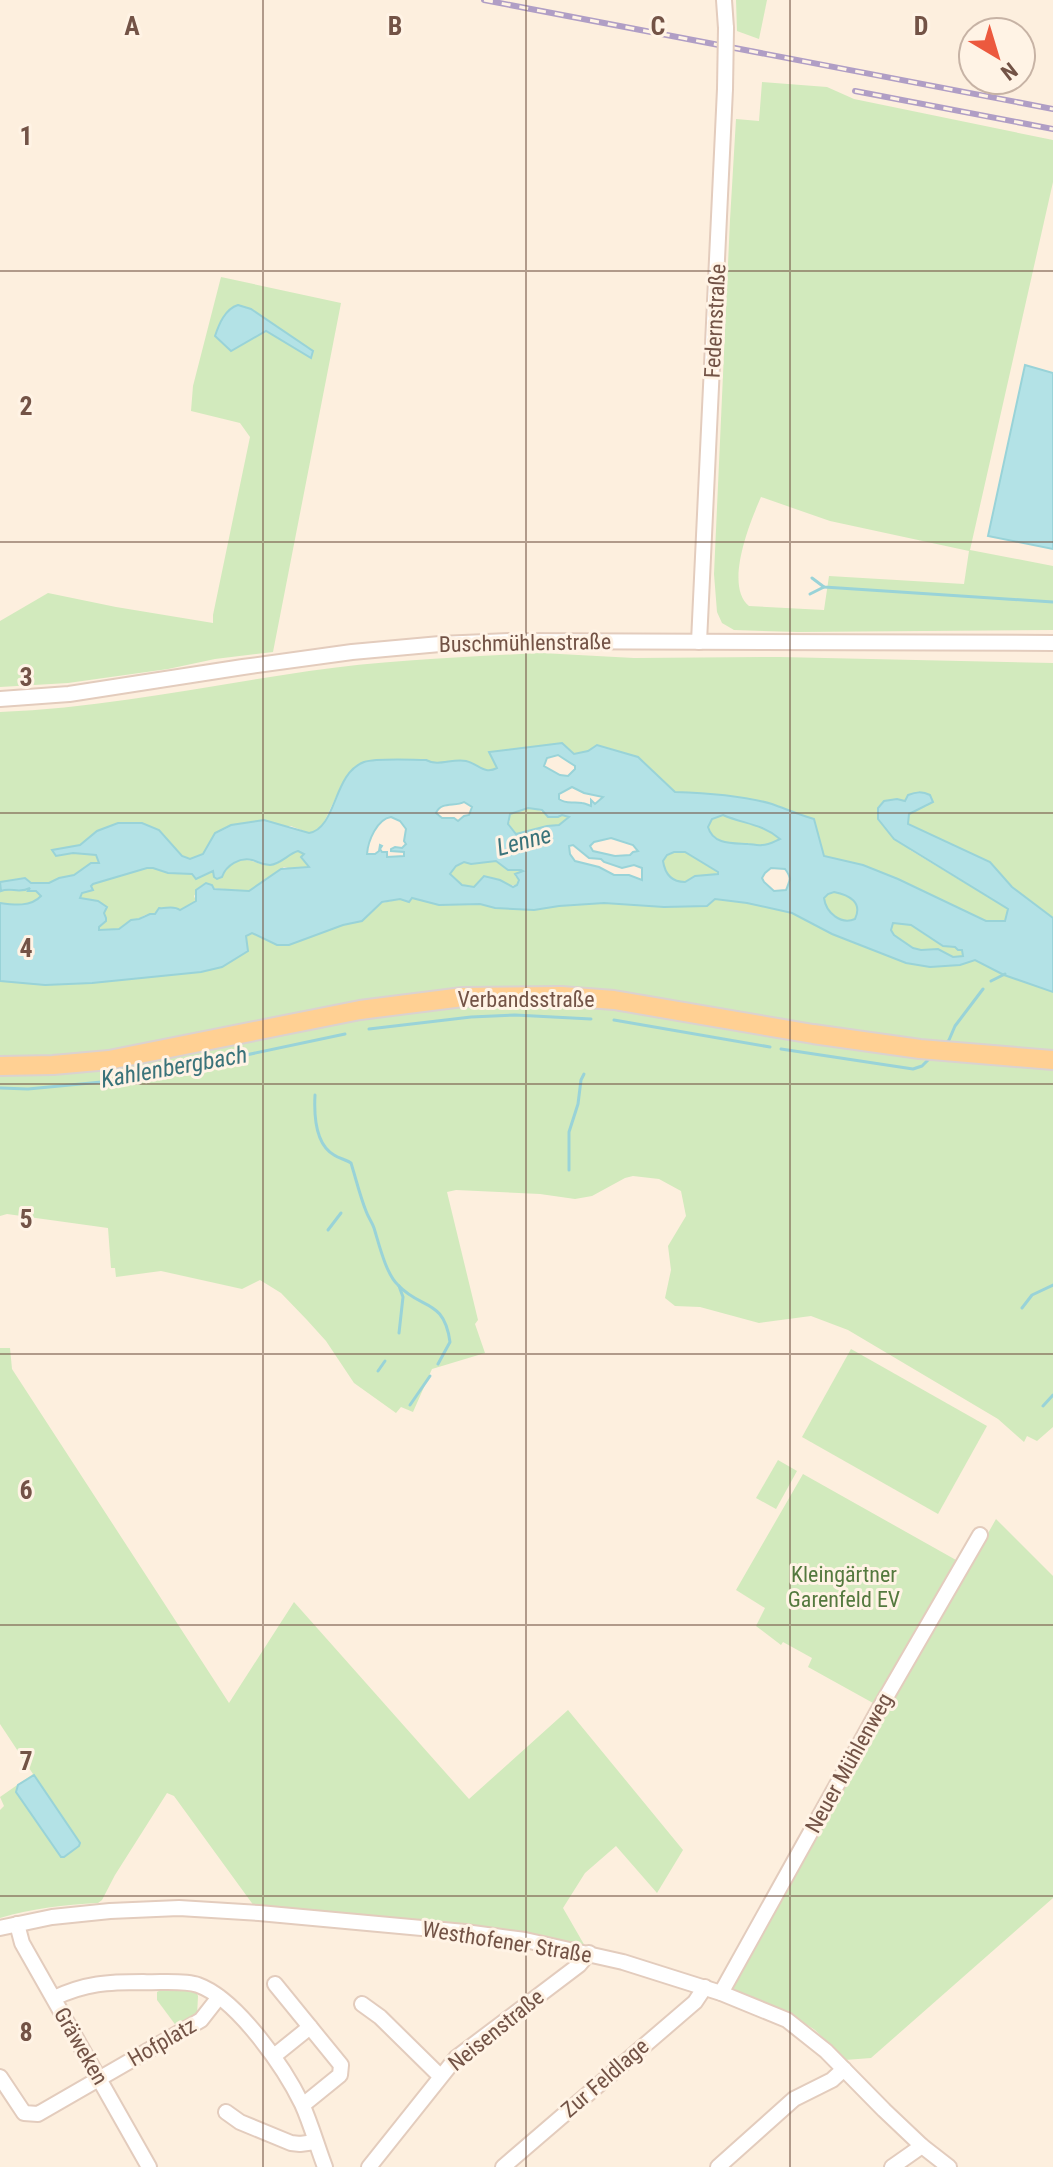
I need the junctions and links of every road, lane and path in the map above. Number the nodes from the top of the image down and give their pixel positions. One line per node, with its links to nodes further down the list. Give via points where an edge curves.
1 (724, 0): 2 (street, Federnstraße, bridge, via 725,89)
2 (699, 642): 3 (street, Buschmühlenstraße); 4 (street, Buschmühlenstraße, via 440,644)
3 (1053, 643)
4 (0, 699)
5 (1053, 1060): 6 (main road, Verbandsstraße, via 920,1049 561,996 463,997 360,1010 109,1060)
6 (0, 1066)
7 (980, 1535): 13 (street, Neuer Mühlenweg)
8 (17, 1924): 9 (street, Westhofener Straße); 10 (street, Westhofener Straße, via 179,1908 465,1932); 15 (street, Gräweken, via 22,1943)
9 (0, 1928)
10 (589, 1953): 12 (street, Westhofener Straße); 20 (street, Neisenstraße)
11 (275, 1984): 17 (street)
12 (705, 1987): 13 (street, Westhofener Straße); 30 (street, Zur Feldlage, via 695,2002)
13 (721, 1993): 19 (street, Westhofener Straße, via 787,2020)
14 (219, 1997): 15 (street, via 197,1984 119,1982 85,1985); 18 (street); 22 (street, Hofplatz, via 201,2020)
15 (54, 1998): 22 (street, Gräweken)
16 (362, 2004): 20 (street, Neisenstraße)
17 (310, 2027): 18 (street); 23 (street, via 342,2071)
18 (274, 2056): 23 (street)
19 (844, 2069): 26 (street, Westhofener Straße); 31 (street, via 794,2099)
20 (440, 2076): 29 (street, Neisenstraße)
21 (0, 2077): 22 (street, Hofplatz, via 28,2114 38,2114)
22 (99, 2078): 27 (street, Gräweken)
23 (303, 2105): 25 (street)
24 (226, 2112): 25 (street, via 291,2143)
25 (315, 2142): 28 (street)
26 (922, 2146): 32 (street); 33 (street, Westhofener Straße)
27 (149, 2167)
28 (325, 2167)
29 (369, 2167)
30 (503, 2167)
31 (718, 2167)
32 (892, 2167)
33 (949, 2167)

